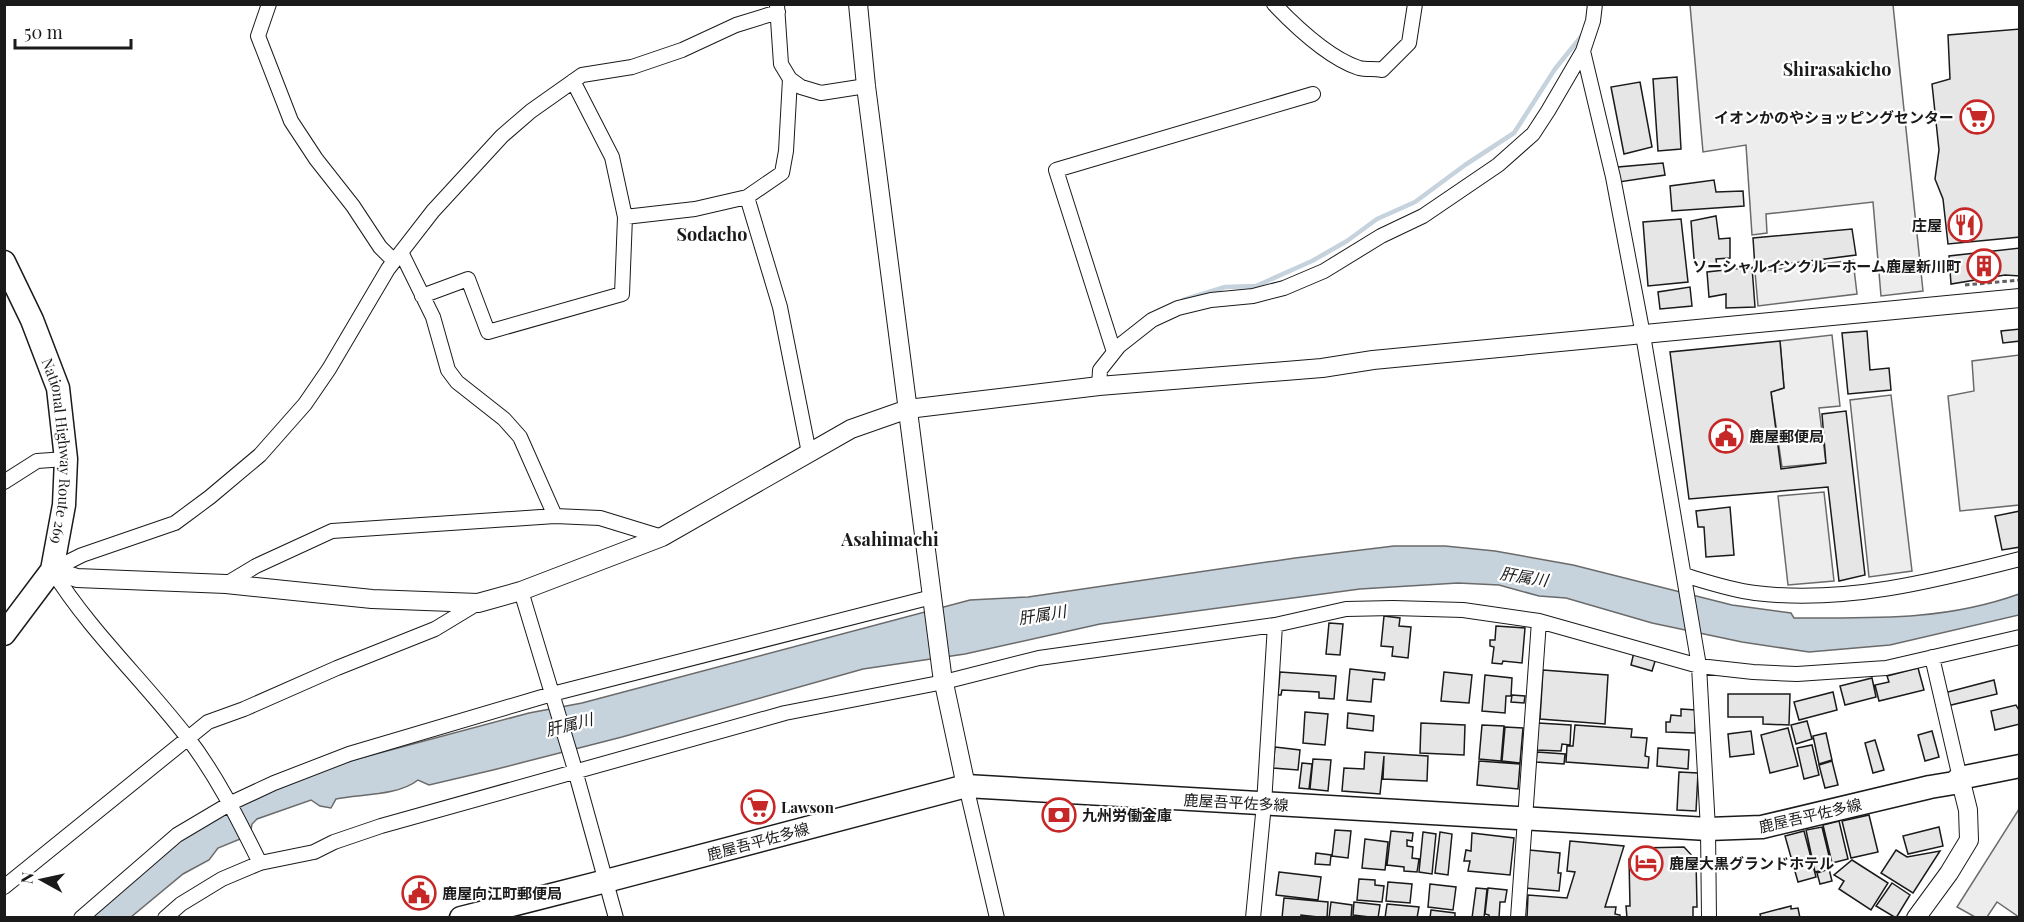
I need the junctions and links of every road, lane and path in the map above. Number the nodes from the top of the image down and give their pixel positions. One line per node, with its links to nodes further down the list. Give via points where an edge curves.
1 (270, 4): 14 (street, via 258,36 291,122 380,247)
2 (858, 4): 10 (street)
3 (1274, 4): 4 (street, via 1339,58 1362,69 1382,70 1409,43)
4 (1415, 4)
5 (1595, 4): 7 (street)
6 (778, 8): 8 (street, via 781,64); 9 (street, via 682,50 632,67 582,75)
7 (1583, 51): 18 (street, via 1613,177); 19 (street, via 1533,134 1498,165 1423,216 1324,271 1284,288 1178,308 1152,320)
8 (790, 79): 10 (street, via 821,93); 12 (street, via 782,174)
9 (573, 81): 13 (street, via 612,157); 14 (street, via 502,136)
10 (866, 86): 21 (street)
11 (1313, 94): 19 (street, via 1056,170)
12 (747, 196): 13 (street, via 695,209); 22 (street, via 780,307)
13 (625, 217): 16 (street, via 622,294 488,332 468,279)
14 (397, 256): 16 (street); 28 (street, via 311,396 260,455 175,524 82,555)
15 (4, 262): 23 (main road, National Highway Route 269, via 58,388)
16 (422, 296): 25 (street, via 433,317 448,370 520,437)
17 (2019, 298): 18 (street)
18 (1643, 334): 20 (street, via 1322,368); 29 (street)
19 (1114, 352): 20 (street, via 1100,370)
20 (1099, 386): 21 (street)
21 (908, 409): 22 (street, via 851,429); 32 (street)
22 (809, 453): 26 (street)
23 (66, 459): 24 (street, via 37,460); 28 (main road, National Highway Route 269, via 64,505)
24 (4, 482)
25 (555, 516): 26 (street, via 600,518); 30 (street, via 332,531)
26 (662, 537): 31 (street)
27 (2019, 559): 29 (street, via 1912,584 1814,595 1754,593)
28 (52, 570): 30 (street, via 77,578); 36 (main road, National Highway Route 269); 42 (street, via 69,597)
29 (1685, 580): 39 (street)
30 (226, 584): 33 (street, via 372,599)
31 (521, 591): 33 (street); 41 (street)
32 (932, 602): 40 (street); 41 (street)
33 (478, 603): 42 (street, via 435,629 208,722)
34 (1539, 621): 35 (street, via 1463,610 1393,608 1346,609); 39 (street); 49 (street)
35 (1275, 625): 40 (street, via 1039,658); 47 (street)
36 (4, 634)
37 (2019, 637): 38 (street)
38 (1932, 657): 39 (street, via 1886,668 1797,674 1753,672); 45 (street)
39 (1699, 662): 50 (street)
40 (943, 678): 44 (street, via 785,713); 46 (street)
41 (554, 698): 44 (street); 48 (street, via 349,754 274,783)
42 (188, 737): 48 (street); 53 (street)
43 (2019, 765): 45 (main road, 鹿屋吾平佐多線)
44 (574, 767): 51 (street, via 381,826 314,852); 52 (street)
45 (1960, 778): 50 (main road, 鹿屋吾平佐多線, via 1954,783 1762,827); 64 (street, via 1968,810 1969,840)
46 (966, 786): 47 (main road, 鹿屋吾平佐多線); 52 (main road, 鹿屋吾平佐多線); 60 (street)
47 (1264, 804): 49 (main road, 鹿屋吾平佐多線); 61 (street)
48 (232, 807): 51 (street); 55 (street, via 177,835)
49 (1525, 819): 50 (main road, 鹿屋吾平佐多線); 62 (street)
50 (1708, 829): 63 (street)
51 (260, 863): 54 (street, via 222,879)
52 (606, 881): 58 (main road, 鹿屋吾平佐多線); 59 (street)
53 (4, 887)
54 (181, 904): 56 (street); 57 (street)
55 (81, 918)
56 (165, 918)
57 (189, 918)
58 (461, 918)
59 (616, 918)
60 (997, 918)
61 (1253, 918)
62 (1518, 918)
63 (1709, 918)
64 (1916, 918)

